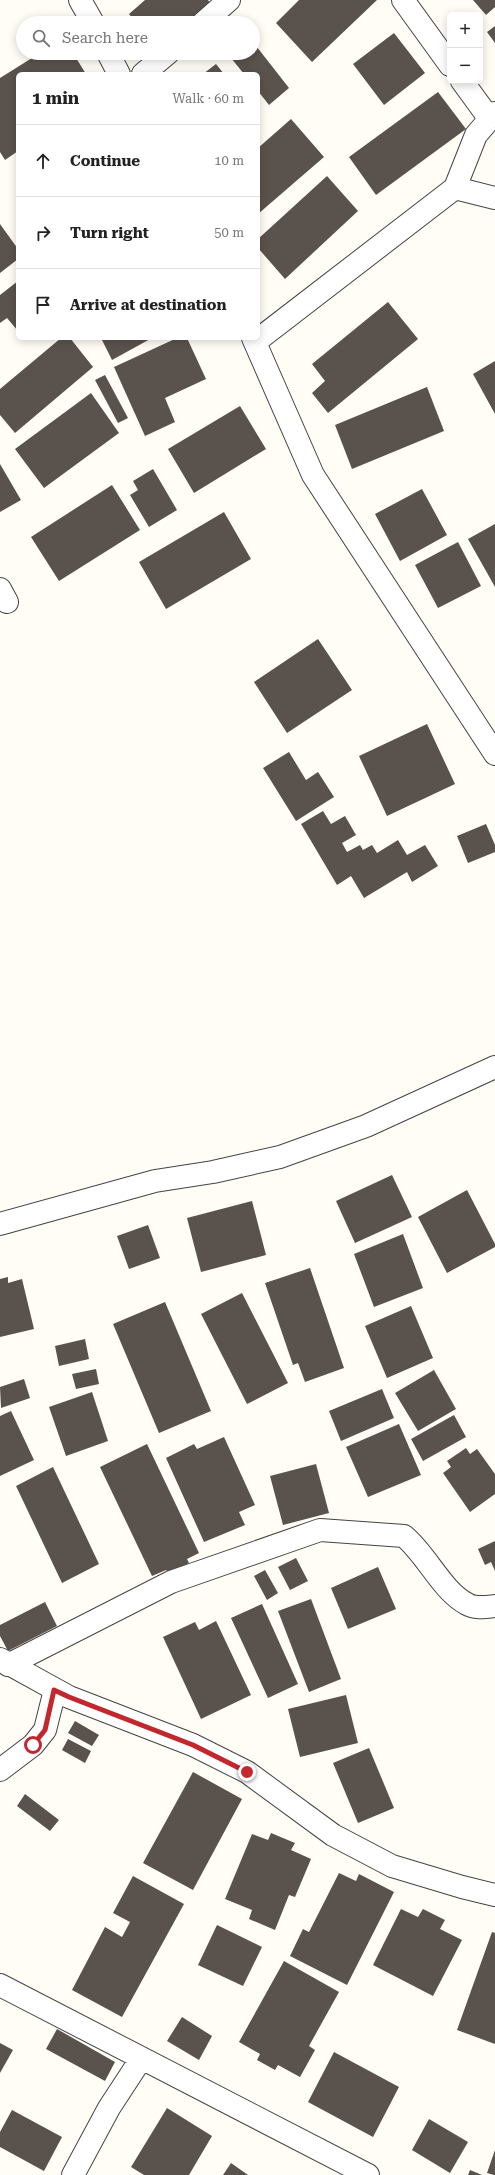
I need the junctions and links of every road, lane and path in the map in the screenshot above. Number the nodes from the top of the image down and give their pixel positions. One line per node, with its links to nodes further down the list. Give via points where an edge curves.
1 (80, 0): 4 (street)
2 (229, 0): 5 (street)
3 (403, 0): 8 (street)
4 (89, 16)
5 (211, 16)
6 (112, 60): 9 (street)
7 (160, 60): 10 (street)
8 (447, 61)
9 (118, 72)
10 (145, 72)
11 (465, 84): 12 (street)
12 (492, 116): 13 (street, via 476,135)
13 (455, 188): 14 (street); 15 (street)
14 (495, 198)
15 (260, 335)
16 (254, 340): 17 (street, via 313,474)
17 (495, 754)
18 (495, 1067): 19 (street, via 366,1126 280,1157 213,1172 155,1181)
19 (0, 1224)
20 (495, 1606): 21 (street, via 484,1608 468,1605 455,1596 404,1536 320,1530 171,1582)
21 (4, 1662): 22 (street)
22 (54, 1690): 23 (street, via 45,1730 33,1745); 24 (street, via 193,1745 247,1772 333,1835 392,1866)
23 (0, 1770)
24 (495, 1895)
25 (0, 1985): 26 (street)
26 (142, 2059): 27 (street, via 108,2108); 28 (street)
27 (72, 2175)
28 (368, 2175)

